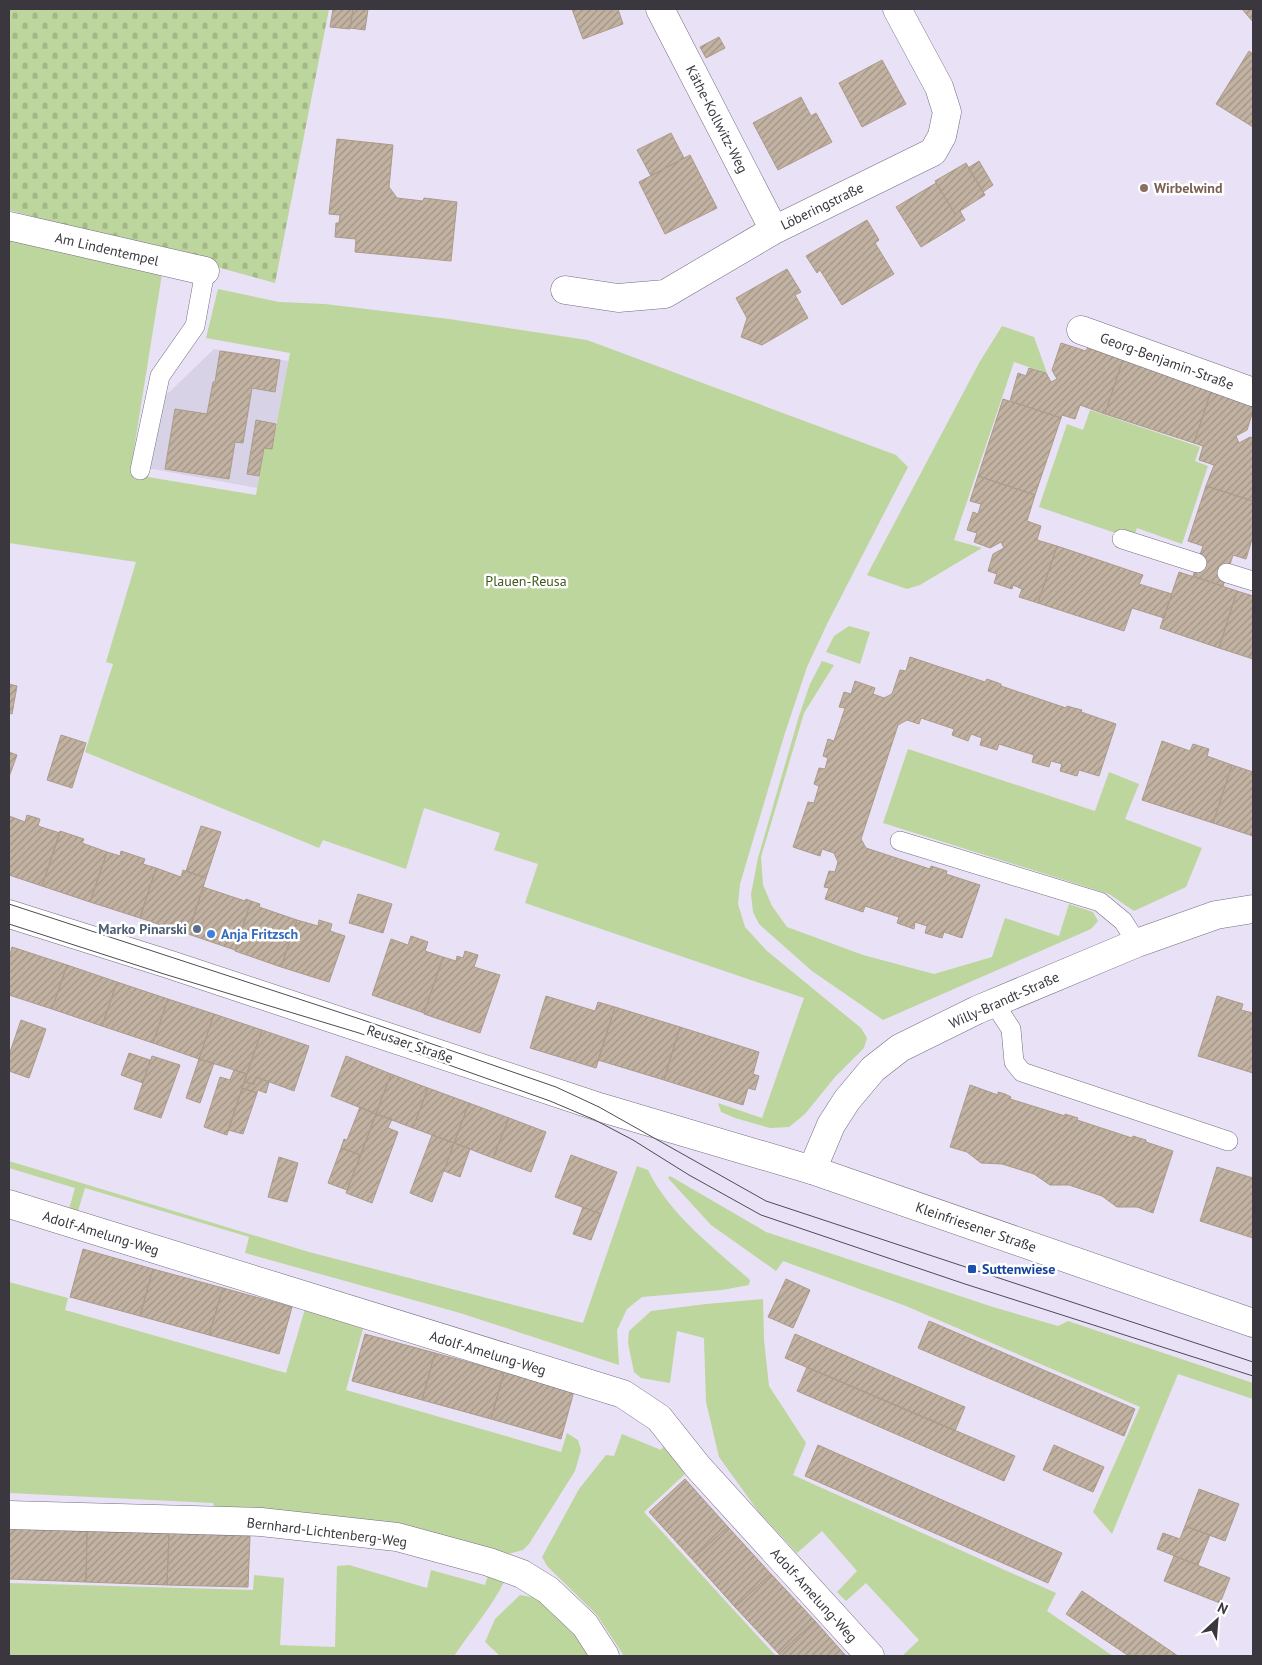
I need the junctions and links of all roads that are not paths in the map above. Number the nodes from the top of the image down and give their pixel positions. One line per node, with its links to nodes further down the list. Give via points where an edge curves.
1 (660, 9): 4 (street, Käthe-Kollwitz-Weg)
2 (897, 9): 4 (street, Löberingstraße, via 939,86 947,112 942,136 933,152)
3 (9, 226): 5 (street, Am Lindentempel)
4 (774, 230): 6 (street, Löberingstraße, via 665,294 618,298)
5 (205, 271): 9 (lane, via 195,326 160,376)
6 (565, 290)
7 (1081, 330): 8 (street, Georg-Benjamin-Straße)
8 (1253, 392)
9 (140, 470)
10 (1122, 540): 11 (lane)
11 (1197, 563)
12 (1228, 573): 13 (lane)
13 (1253, 581)
14 (900, 841): 17 (lane, via 1100,902 1123,920)
15 (1253, 909): 17 (street, Willy-Brandt-Straße, via 1216,915)
16 (9, 914): 20 (street, Reusaer Straße, via 599,1107)
17 (1137, 943): 18 (street, Willy-Brandt-Straße)
18 (994, 1003): 19 (lane, via 1011,1029 1014,1062 1022,1072); 20 (street, Willy-Brandt-Straße, via 900,1048 873,1069 831,1125)
19 (1228, 1141)
20 (812, 1170): 22 (street, Kleinfriesener Straße)
21 (9, 1204): 25 (street, Adolf-Amelung-Weg, via 623,1394 659,1418 698,1467)
22 (1253, 1323)
23 (9, 1516): 24 (street, Bernhard-Lichtenberg-Weg, via 261,1522 397,1537 522,1574 548,1590 585,1625)
24 (605, 1656)
25 (870, 1656)

